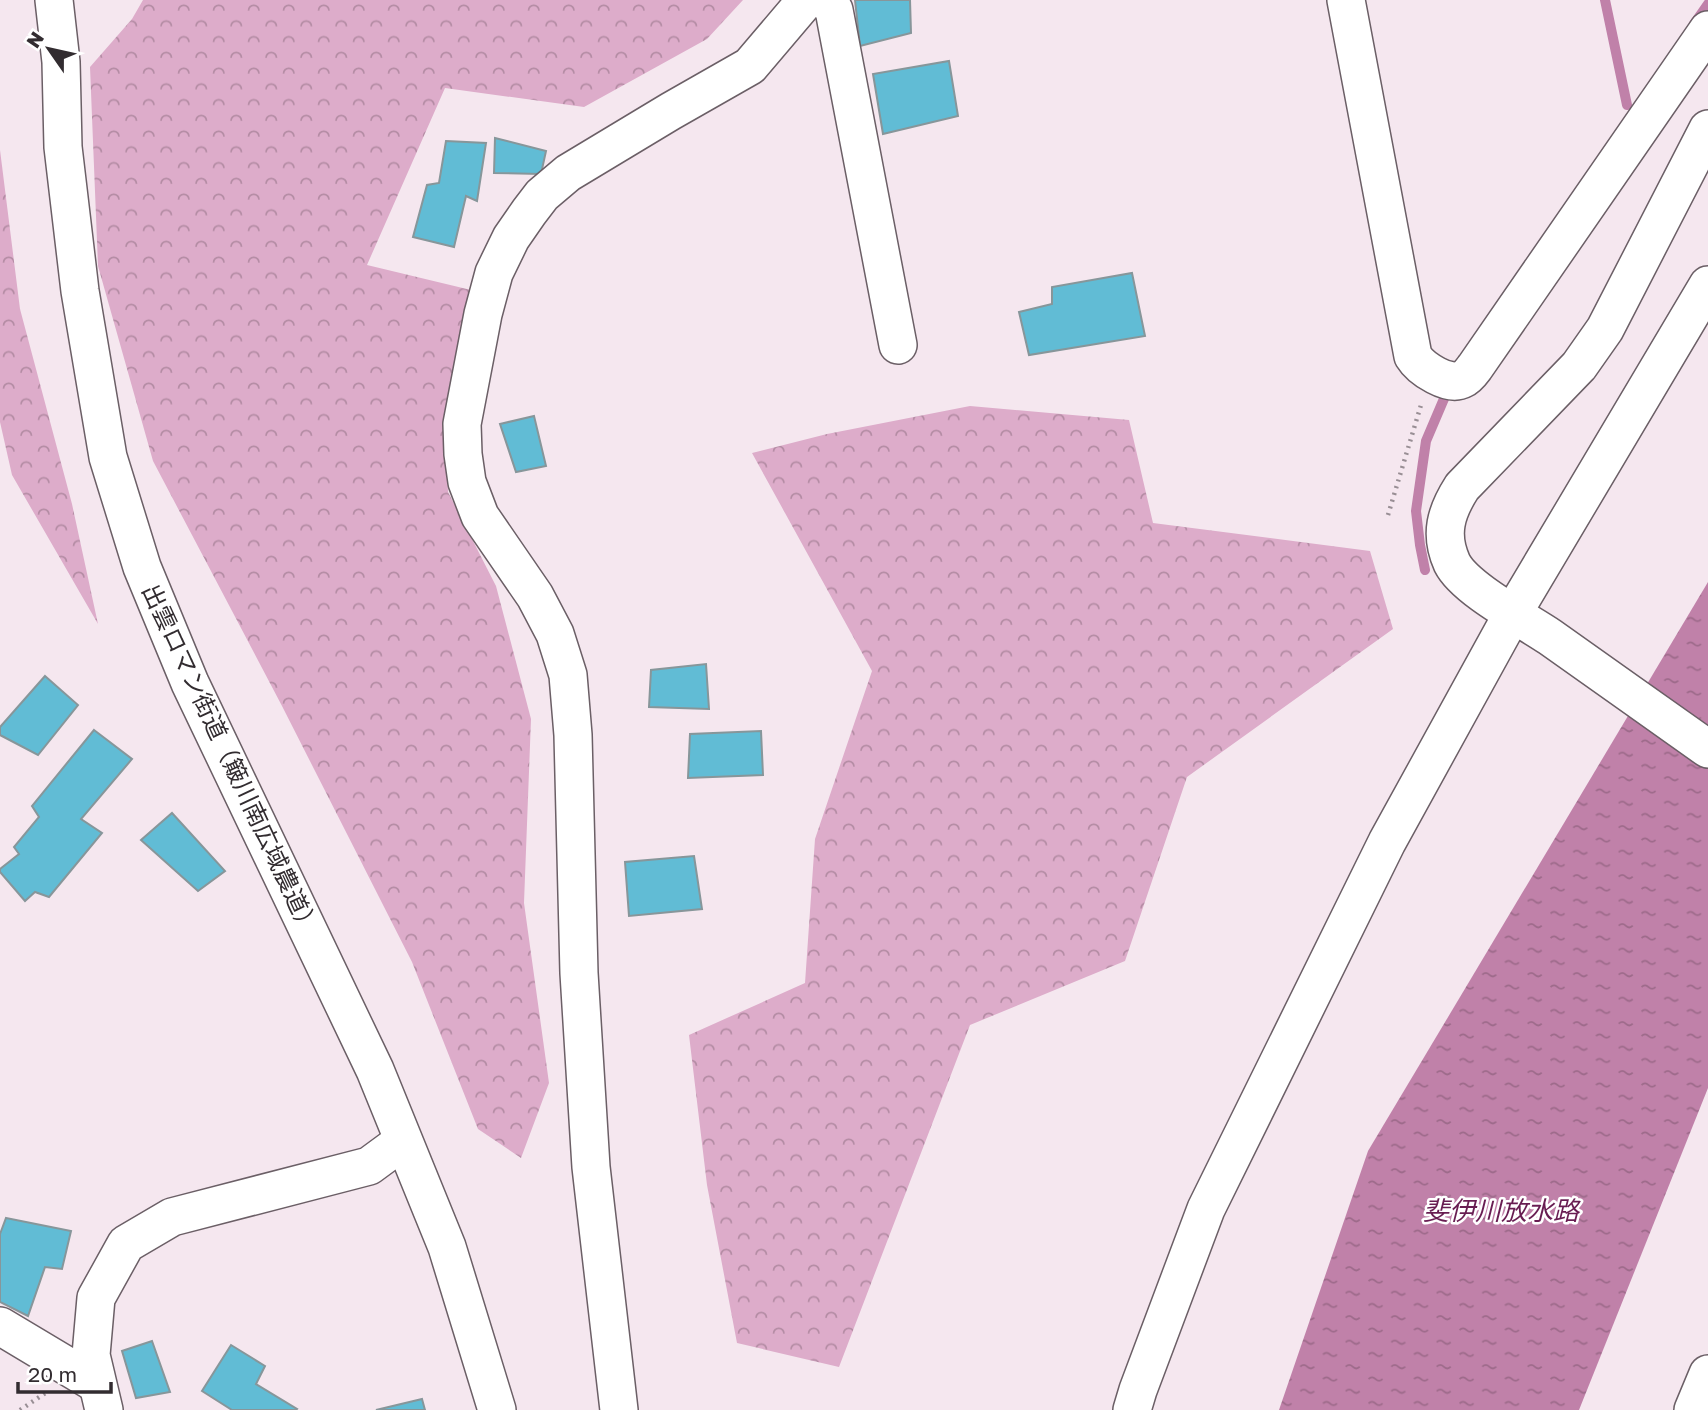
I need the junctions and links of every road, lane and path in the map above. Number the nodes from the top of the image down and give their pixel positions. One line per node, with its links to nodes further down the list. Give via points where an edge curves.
1 (54, 0): 13 (street, 出雲ロマン街道（簸川南広域農道）, via 63,147 80,291 108,457 142,567 190,683 375,1070)
2 (806, 0): 18 (street, via 750,66 568,173 528,212 494,273 462,424 467,482 480,516 535,596 555,634 568,675 591,1167)
3 (826, 0): 8 (street, via 834,10)
4 (1346, 0): 9 (street, via 1413,356 1422,368)
5 (1708, 30): 9 (street, via 1475,367 1465,379)
6 (1708, 129): 11 (street, via 1605,329 1579,366 1462,487 1451,505 1445,525 1453,565 1467,582)
7 (1708, 285): 11 (street)
8 (898, 345)
9 (1444, 378): 10 (path)
10 (1388, 515)
11 (1513, 613): 12 (street); 19 (street, via 1387,842 1206,1209)
12 (1708, 749)
13 (403, 1141): 16 (street, via 369,1166 172,1217 126,1244 96,1297 91,1356); 17 (street, 出雲ロマン街道（簸川南広域農道）, via 447,1247)
14 (0, 1326): 16 (street)
15 (1708, 1374): 20 (street)
16 (101, 1397)
17 (497, 1410)
18 (619, 1410)
19 (1132, 1410)
20 (1693, 1410)

